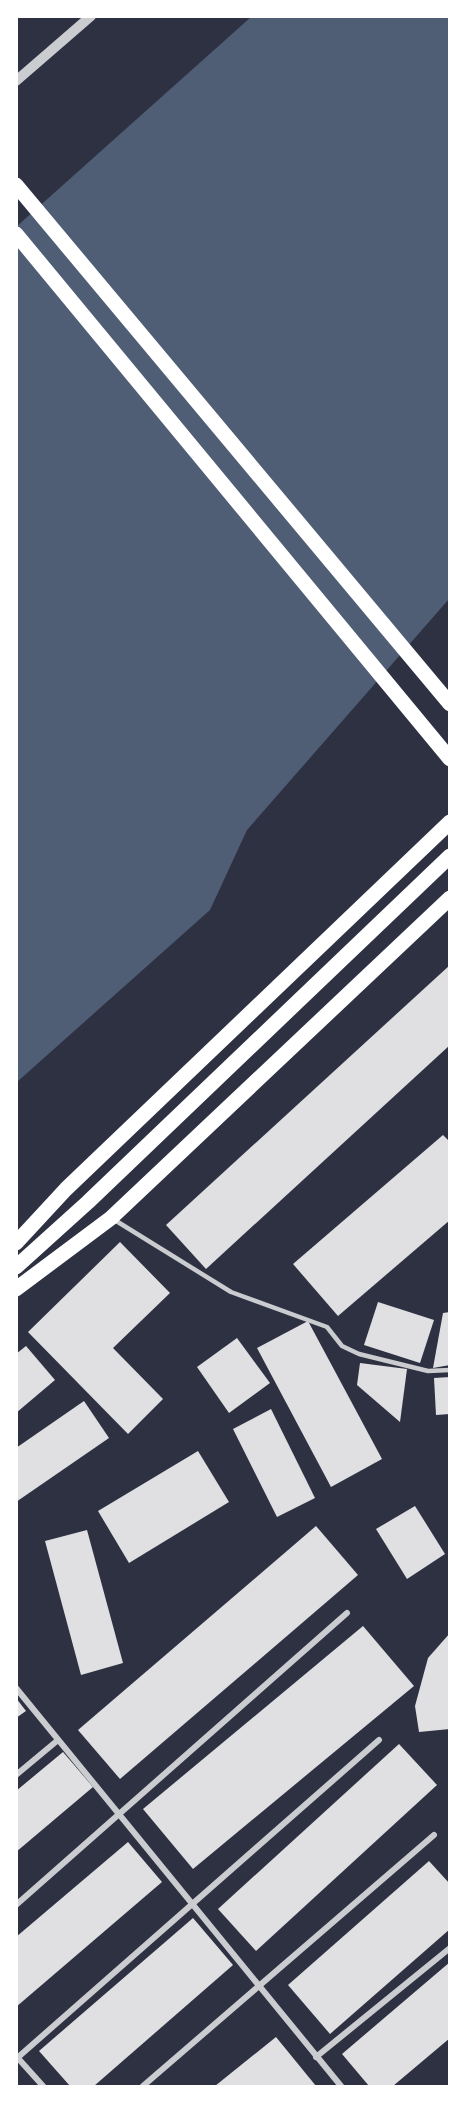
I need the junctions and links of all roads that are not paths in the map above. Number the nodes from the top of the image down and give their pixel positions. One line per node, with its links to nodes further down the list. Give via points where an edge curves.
1 (91, 16): 2 (street)
2 (16, 81)
3 (16, 184): 5 (main road)
4 (16, 234): 6 (main road)
5 (450, 704)
6 (446, 755)
7 (450, 822): 11 (main road, via 66,1189)
8 (450, 856): 12 (main road)
9 (450, 898): 10 (main road)
10 (111, 1218): 13 (main road); 14 (lane, via 231,1292 327,1327 342,1347 428,1371)
11 (16, 1243)
12 (16, 1267)
13 (16, 1289)
14 (450, 1370)
15 (347, 1613): 20 (street)
16 (16, 1688): 17 (street)
17 (58, 1740): 19 (street); 20 (street)
18 (379, 1740): 22 (street)
19 (16, 1775)
20 (119, 1814): 22 (street); 23 (street)
21 (434, 1836): 25 (street)
22 (193, 1904): 25 (street); 27 (street)
23 (16, 1905)
24 (450, 1948): 26 (street)
25 (259, 1986): 26 (street); 29 (street)
26 (316, 2057): 30 (street)
27 (17, 2058): 28 (street)
28 (43, 2086)
29 (143, 2086)
30 (341, 2086)

